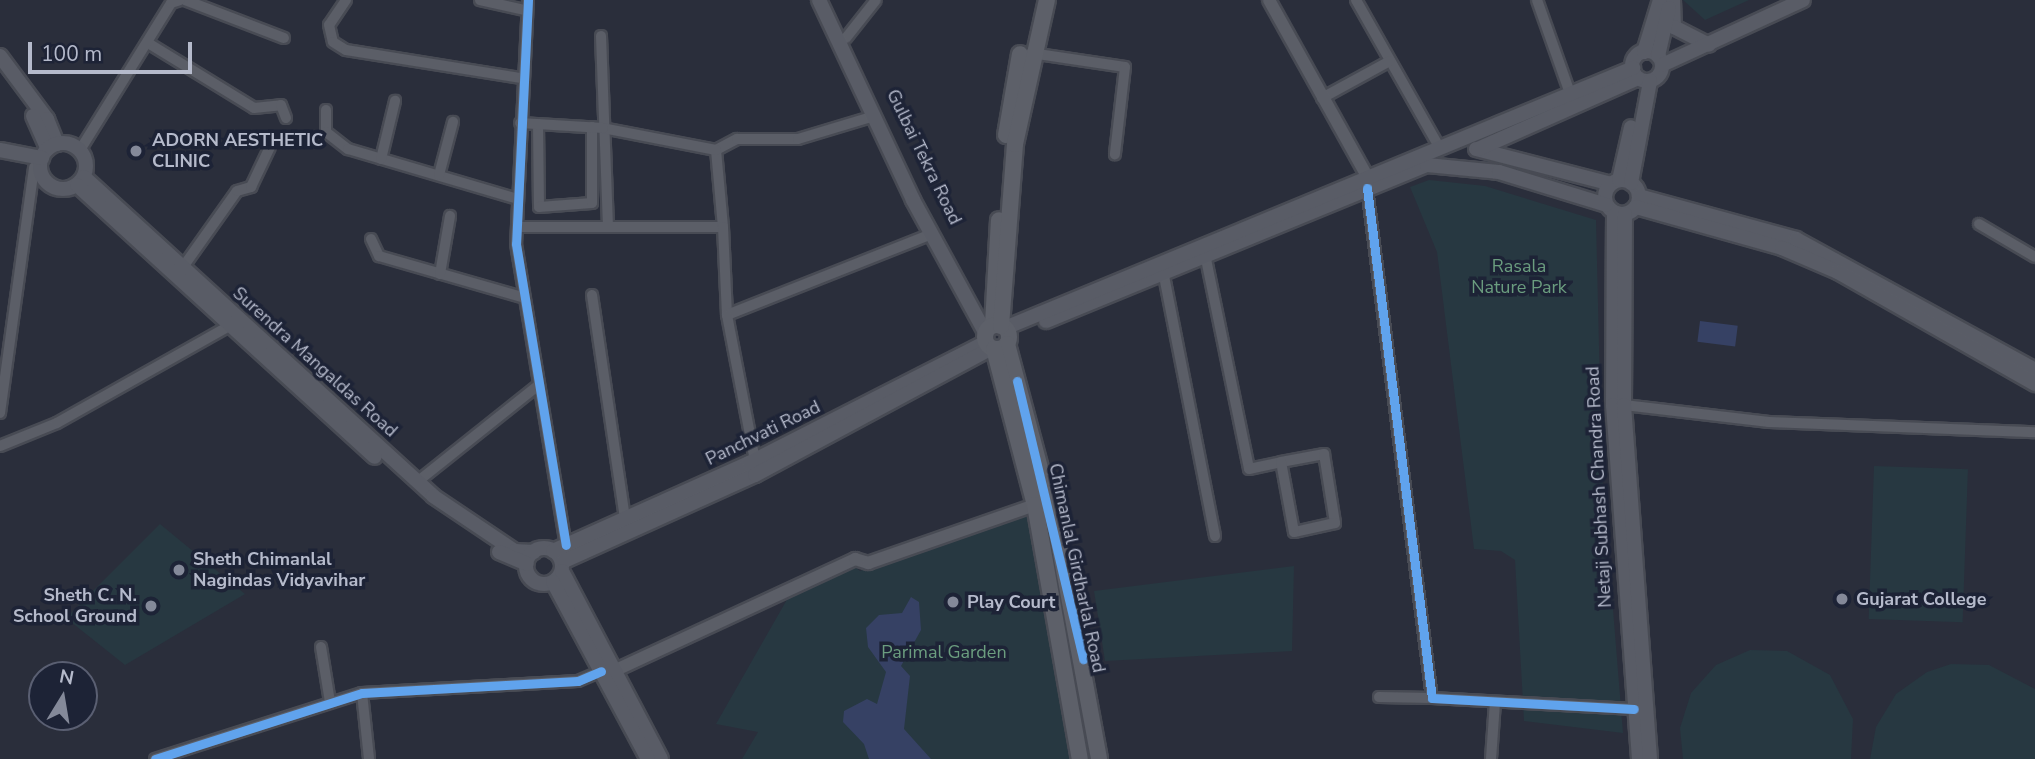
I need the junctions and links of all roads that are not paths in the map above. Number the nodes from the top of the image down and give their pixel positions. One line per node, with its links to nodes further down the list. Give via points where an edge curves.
1 (183, 0): 17 (street); 19 (street, via 171,3)
2 (346, 0): 27 (street, via 329,25 333,42 346,50)
3 (480, 0): 15 (street)
4 (819, 0): 32 (main road, Gulbai Tekra Road)
5 (829, 0): 18 (main road, Gulbai Tekra Road)
6 (876, 0): 18 (street)
7 (1036, 0): 71 (main road, Chimanlal Girdharlal Road, via 1005,142)
8 (1046, 0): 21 (main road, Chimanlal Girdharlal Road)
9 (1269, 0): 29 (street)
10 (1356, 0): 24 (street)
11 (1538, 0): 28 (street)
12 (1660, 0): 23 (main road)
13 (1672, 0): 20 (main road, via 1674,27); 23 (main road)
14 (1803, 0): 20 (main road)
15 (526, 5): 27 (street)
16 (601, 36): 37 (street)
17 (284, 38)
18 (846, 38): 71 (main road, Gulbai Tekra Road)
19 (148, 43): 33 (street, via 254,108 281,105); 43 (street)
20 (1709, 45): 23 (main road)
21 (1031, 53): 45 (street, via 1125,66); 71 (main road, Chimanlal Girdharlal Road, via 1015,144)
22 (0, 56): 46 (main road, via 47,119)
23 (1655, 57): 26 (main road); 26 (main road)
24 (1390, 61): 29 (street); 40 (street)
25 (0, 72): 46 (main road, via 39,124)
26 (1641, 77): 28 (main road); 41 (main road); 52 (main road)
27 (520, 78): 35 (street)
28 (1570, 93): 38 (main road)
29 (1322, 98): 51 (street)
30 (395, 101): 47 (street)
31 (326, 110): 47 (street, via 323,122 333,141)
32 (874, 116): 44 (street, via 798,139 737,139); 60 (main road, Gulbai Tekra Road)
33 (286, 118)
34 (453, 121): 49 (street)
35 (520, 123): 36 (street); 53 (street)
36 (537, 124): 37 (street); 37 (street, via 539,207 592,203)
37 (598, 127): 44 (street); 58 (street)
38 (1455, 143): 40 (main road); 41 (main road)
39 (270, 147): 64 (street, via 251,187 237,191)
40 (1439, 147): 51 (main road)
41 (1478, 149): 52 (main road)
42 (0, 150): 46 (main road)
43 (80, 150): 46 (main road); 50 (main road)
44 (716, 150): 59 (street)
45 (1115, 154)
46 (44, 158): 48 (main road); 50 (main road, via 55,187); 76 (street)
47 (381, 159): 49 (street)
48 (0, 160)
49 (439, 175): 53 (street)
50 (80, 181): 64 (main road, Surendra Mangaldas Road); 70 (main road, Surendra Mangaldas Road)
51 (1367, 182): 54 (main road, via 1427,165 1460,163); 63 (main road); 71 (main road); 92 (street)
52 (1620, 182): 54 (main road); 54 (main road)
53 (518, 199): 57 (street)
54 (1624, 207): 72 (main road, via 1796,239); 73 (main road, via 1770,244 1838,272); 75 (main road, Netaji Subhash Chandra Road); 95 (main road, Netaji Subhash Chandra Road, via 1613,405)
55 (450, 216): 65 (street)
56 (1979, 224): 62 (street)
57 (517, 227): 58 (street); 68 (street)
58 (608, 227): 59 (street)
59 (723, 227): 69 (street)
60 (932, 234): 69 (street); 71 (main road, Gulbai Tekra Road)
61 (371, 239): 65 (street, via 379,256)
62 (2035, 257)
63 (1206, 259): 66 (main road); 80 (street, via 1249,469)
64 (183, 267): 81 (main road, Surendra Mangaldas Road)
65 (440, 274): 68 (street)
66 (1164, 276): 71 (main road); 84 (street)
67 (592, 295): 83 (street)
68 (522, 297): 74 (street)
69 (727, 315): 79 (street)
70 (231, 325): 78 (street, via 57,423); 85 (main road, Surendra Mangaldas Road, via 427,504 476,539)
71 (996, 336): 79 (main road, Panchvati Road); 82 (main road, Chimanlal Girdharlal Road); 86 (main road, Panchvati Road, via 755,475); 101 (main road, Chimanlal Girdharlal Road, via 1057,532)
72 (2035, 370)
73 (2035, 384)
74 (536, 387): 81 (street); 86 (street)
75 (1624, 405): 77 (street, via 1769,422); 104 (main road, Netaji Subhash Chandra Road)
76 (0, 413)
77 (2035, 432)
78 (0, 446)
79 (755, 461): 83 (main road, Panchvati Road)
80 (1281, 462): 80 (street, via 1324,454 1335,523 1294,532)
81 (418, 482): 85 (main road, Surendra Mangaldas Road, via 481,531)
82 (1035, 505): 88 (street, via 869,563 846,562); 100 (main road, Chimanlal Girdharlal Road)
83 (625, 519): 86 (main road, Panchvati Road)
84 (1215, 536)
85 (530, 558): 86 (main road); 86 (main road, via 535,582)
86 (559, 562): 88 (main road); 89 (main road)
87 (321, 647): 93 (street)
88 (617, 670): 99 (main road)
89 (601, 671): 90 (street, via 578,681); 98 (main road)
90 (362, 692): 93 (street); 97 (street)
91 (1379, 697): 92 (street)
92 (1432, 698): 94 (street)
93 (330, 702): 96 (street)
94 (1495, 702): 95 (street); 102 (street)
95 (1634, 709): 103 (main road, Netaji Subhash Chandra Road)
96 (155, 759)
97 (369, 759)
98 (648, 759)
99 (661, 759)
100 (1080, 759)
101 (1099, 759)
102 (1491, 759)
103 (1639, 759)
104 (1650, 759)

